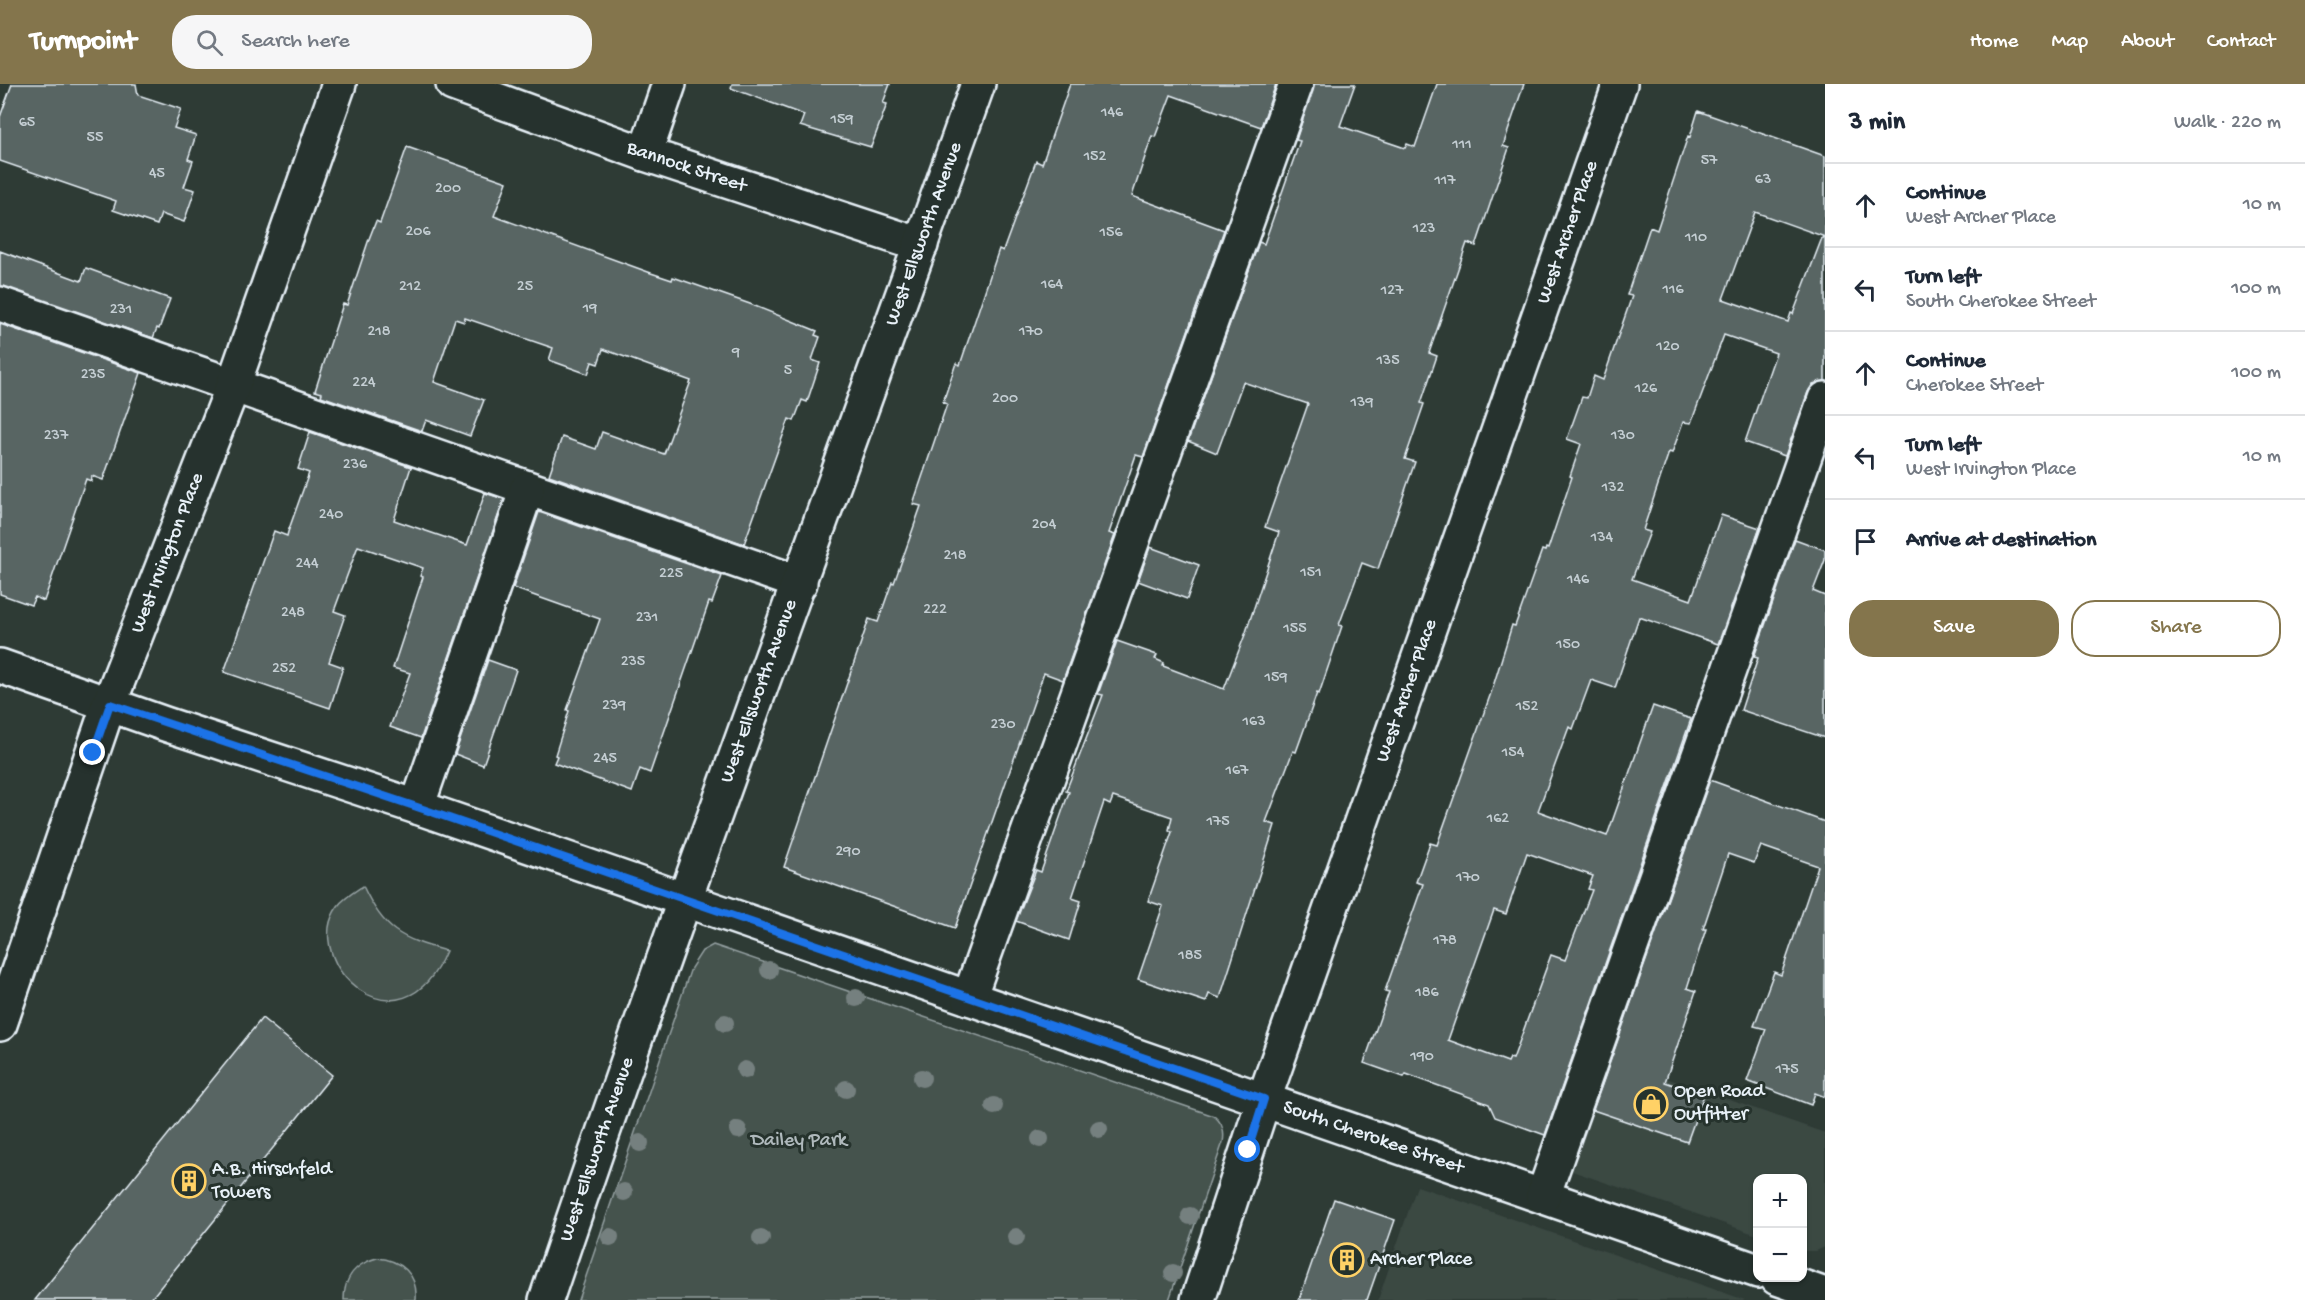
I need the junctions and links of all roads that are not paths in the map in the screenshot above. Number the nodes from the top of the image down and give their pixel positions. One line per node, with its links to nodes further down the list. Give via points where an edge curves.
1 (339, 84): 10 (street, West Irvington Place)
2 (453, 84): 7 (street, Bannock Street)
3 (669, 84): 7 (street)
4 (978, 84): 8 (street, West Ellsworth Avenue)
5 (1296, 84): 18 (street)
6 (1620, 84): 20 (street, West Archer Place)
7 (645, 154): 8 (street, Bannock Street)
8 (921, 244): 13 (street, West Ellsworth Avenue)
9 (0, 304): 10 (street)
10 (233, 386): 12 (street); 15 (street, West Irvington Place)
11 (1825, 399): 21 (street)
12 (527, 489): 13 (street); 16 (street)
13 (800, 583): 17 (street, West Ellsworth Avenue)
14 (0, 666): 15 (street, South Cherokee Street)
15 (110, 704): 16 (street, South Cherokee Street); 19 (street, West Irvington Place)
16 (417, 807): 17 (street, South Cherokee Street)
17 (683, 900): 18 (street, South Cherokee Street); 25 (street, West Ellsworth Avenue)
18 (969, 998): 20 (street, South Cherokee Street)
19 (0, 1024)
20 (1264, 1099): 21 (street, South Cherokee Street); 26 (street, West Archer Place)
21 (1543, 1196): 22 (street, South Cherokee Street)
22 (1753, 1269)
23 (1788, 1282): 24 (street)
24 (1825, 1295)
25 (546, 1300)
26 (1198, 1300)

